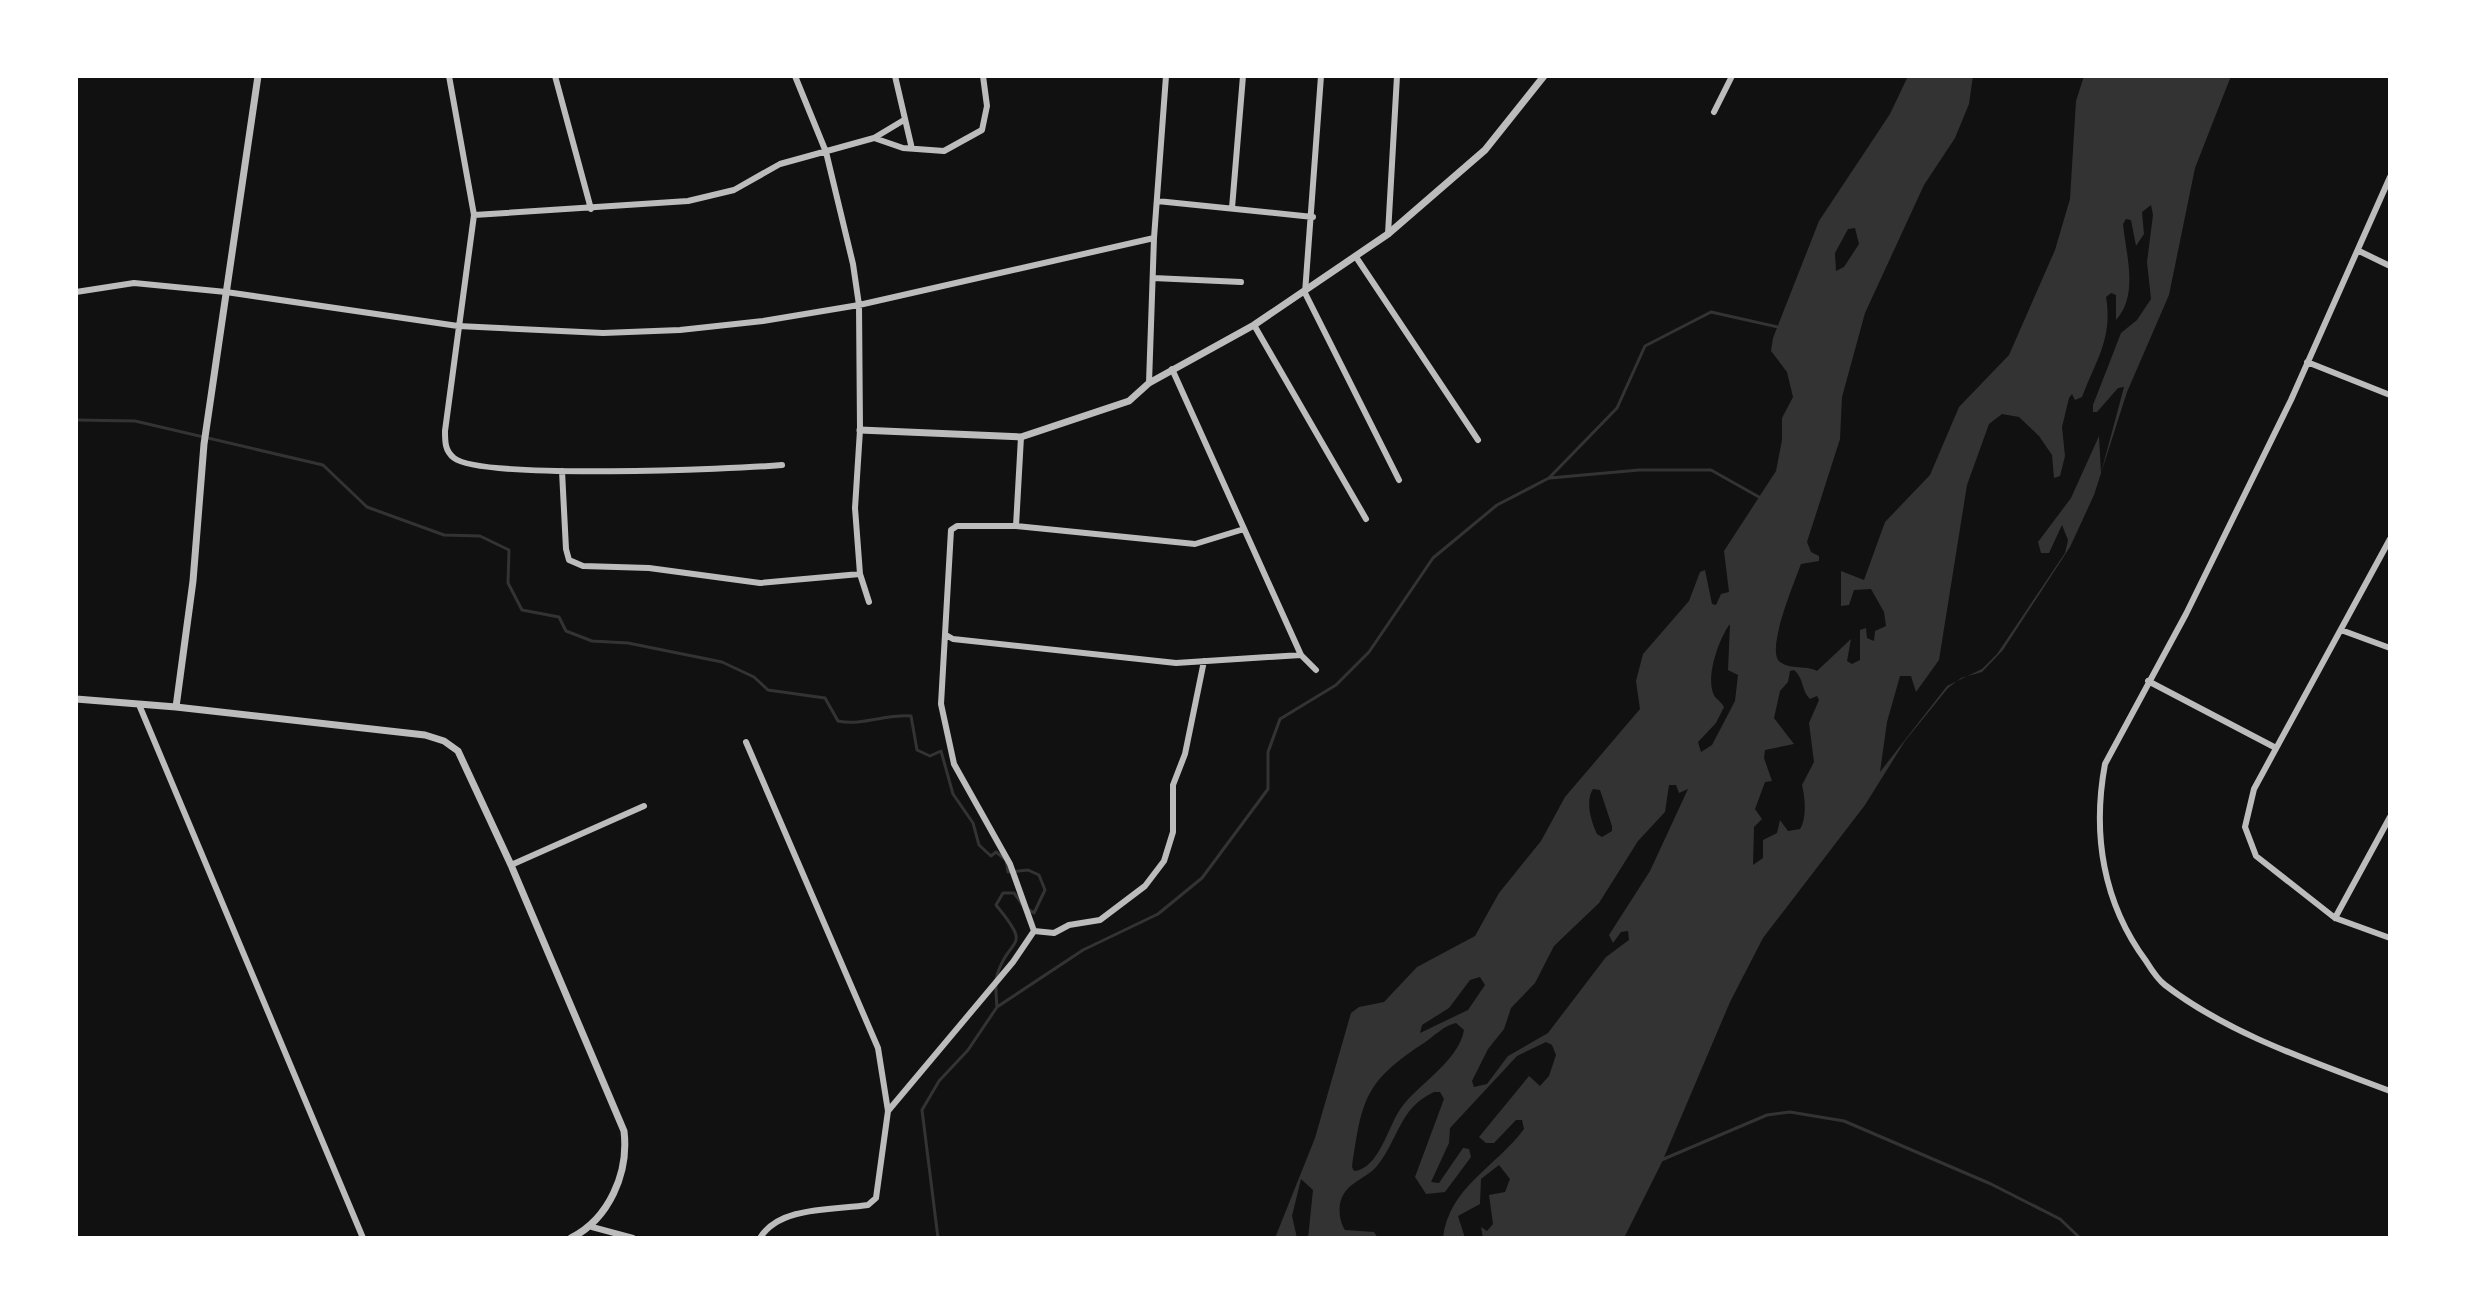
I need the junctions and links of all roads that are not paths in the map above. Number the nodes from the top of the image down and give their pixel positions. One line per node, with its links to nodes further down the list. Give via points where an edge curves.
1 (258, 76): 32 (street)
2 (449, 76): 22 (street)
3 (555, 76): 21 (street)
4 (795, 76): 17 (street)
5 (895, 76): 14 (street)
6 (983, 76): 16 (street, via 987,106 982,130 944,151)
7 (1166, 76): 19 (street)
8 (1243, 76): 20 (street)
9 (1321, 76): 23 (street)
10 (1397, 76): 24 (street)
11 (1544, 76): 24 (street, via 1485,150)
12 (1732, 76): 13 (street)
13 (1714, 112)
14 (904, 120): 15 (street); 16 (street)
15 (874, 138): 16 (street); 17 (street)
16 (912, 149)
17 (826, 152): 21 (street, via 780,164 719,196); 34 (street)
18 (2390, 177): 26 (street)
19 (1157, 201): 20 (street); 25 (street)
20 (1232, 208): 23 (street)
21 (591, 209): 22 (street)
22 (474, 215): 36 (street)
23 (1313, 217): 33 (street)
24 (1388, 234): 27 (street)
25 (1154, 238): 29 (street); 34 (street)
26 (2359, 251): 28 (street); 37 (street)
27 (1356, 257): 33 (street); 43 (street)
28 (2390, 266)
29 (1153, 278): 30 (street); 39 (street)
30 (1241, 282)
31 (76, 292): 32 (street, via 134,283)
32 (226, 292): 36 (street); 62 (street)
33 (1305, 293): 35 (street); 46 (street)
34 (859, 305): 36 (street, via 680,330 603,333); 41 (street)
35 (1254, 325): 38 (street); 47 (street)
36 (458, 326): 45 (street, via 446,448 455,459 478,467)
37 (2307, 362): 40 (street); 59 (street, via 2186,614)
38 (1172, 369): 39 (street); 49 (street)
39 (1149, 383): 42 (street, via 1129,401)
40 (2390, 395)
41 (860, 430): 42 (street); 51 (street, via 855,508)
42 (1021, 437): 48 (street)
43 (1478, 440)
44 (782, 465): 45 (street)
45 (562, 471): 51 (street, via 569,560 583,566 649,568 760,583)
46 (1399, 480)
47 (1366, 519)
48 (1016, 526): 49 (street, via 1195,544); 54 (street, via 951,530)
49 (1244, 529): 56 (street)
50 (2390, 539): 53 (street)
51 (860, 574): 52 (street)
52 (869, 602)
53 (2341, 630): 55 (street); 64 (street)
54 (946, 635): 57 (street, via 1176,663); 69 (street, via 941,704 954,764 1010,864)
55 (2390, 648)
56 (1301, 655): 57 (street); 58 (street)
57 (1204, 661): 69 (street, via 1185,754 1173,785 1173,832 1164,861 1145,886 1100,920 1054,933)
58 (1316, 670)
59 (2148, 681): 64 (street); 71 (street, via 2105,764 2101,788 2100,853 2130,940 2162,983 2227,1023)
60 (76, 699): 61 (street)
61 (140, 707): 62 (street); 74 (street)
62 (176, 707): 67 (street, via 444,741 458,751)
63 (746, 742): 72 (street, via 878,1048)
64 (2276, 748): 68 (street, via 2254,789 2245,827 2256,856)
65 (644, 806): 67 (street)
66 (2390, 817): 68 (street)
67 (511, 865): 73 (street, via 624,1131 624,1169)
68 (2335, 918): 70 (street)
69 (1034, 931): 72 (street)
70 (2390, 938)
71 (2390, 1091)
72 (888, 1111): 77 (street, via 876,1198 868,1205 784,1217)
73 (592, 1227): 75 (street); 76 (street)
74 (363, 1238)
75 (571, 1238)
76 (633, 1238)
77 (760, 1238)

